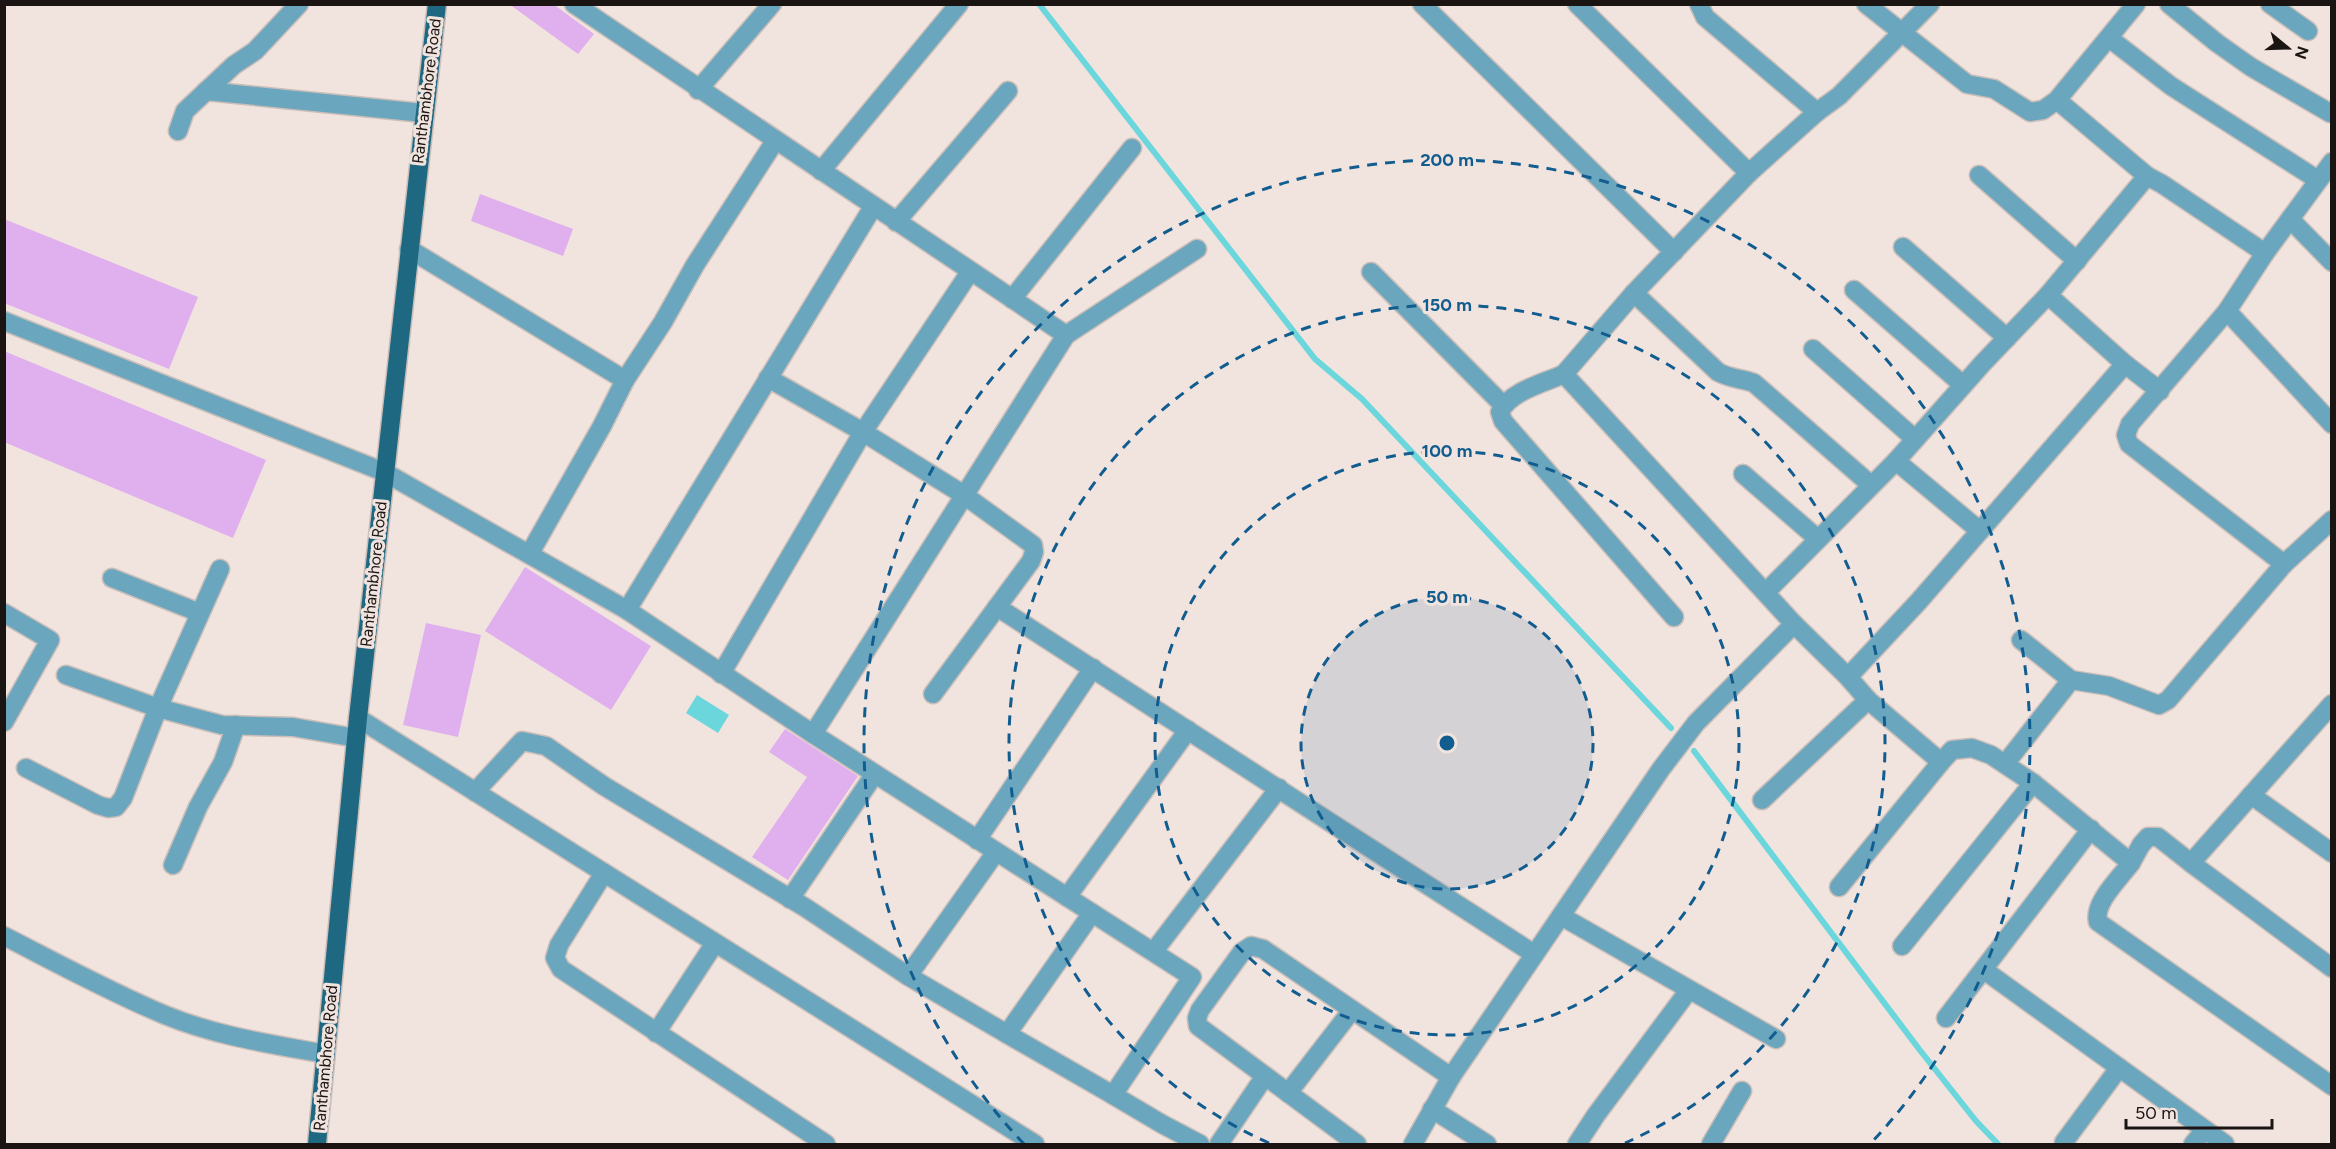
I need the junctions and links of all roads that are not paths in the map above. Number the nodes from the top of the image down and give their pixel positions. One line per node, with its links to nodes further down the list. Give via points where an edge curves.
1 (299, 4): 19 (street, via 255,51)
2 (436, 4): 23 (main road, Ranthambhore Road)
3 (573, 4): 17 (street)
4 (772, 4): 17 (street)
5 (959, 4): 28 (street)
6 (1422, 4): 39 (street)
7 (1577, 4): 29 (street)
8 (1700, 4): 21 (street, via 1705,17)
9 (1866, 4): 15 (street)
10 (1930, 4): 15 (street)
11 (2136, 4): 16 (street)
12 (2169, 4): 22 (street, via 2251,67)
13 (2270, 4): 14 (street)
14 (2308, 31)
15 (1901, 33): 20 (street, via 1967,84 1994,89 2030,111 2043,110); 21 (street, via 1839,96)
16 (2109, 38): 20 (street); 32 (street, via 2171,86)
17 (698, 90): 25 (street)
18 (1008, 90): 35 (street)
19 (206, 91): 23 (street); 24 (street, via 185,111)
20 (2057, 100): 31 (street)
21 (1817, 112): 29 (street)
22 (2331, 112)
23 (423, 113): 37 (main road, Ranthambhore Road)
24 (178, 130)
25 (775, 141): 28 (street); 57 (street)
26 (1132, 148): 48 (street)
27 (2331, 162): 32 (street)
28 (820, 171): 33 (street)
29 (1749, 173): 39 (street)
30 (1979, 175): 41 (street)
31 (2147, 176): 40 (street); 41 (street)
32 (2318, 180): 34 (street)
33 (873, 207): 35 (street); 56 (street)
34 (2290, 219): 40 (street); 42 (street)
35 (896, 222): 43 (street)
36 (1903, 247): 52 (street)
37 (409, 249): 57 (street); 65 (main road, Ranthambhore Road)
38 (1197, 249): 51 (street)
39 (1674, 252): 46 (street)
40 (2265, 254): 49 (street)
41 (2077, 261): 47 (street)
42 (2331, 262)
43 (970, 272): 48 (street); 62 (street)
44 (1371, 272): 60 (street)
45 (1854, 290): 58 (street)
46 (1634, 293): 55 (street); 67 (street, via 1718,372 1754,383)
47 (2048, 295): 52 (street); 54 (street)
48 (1012, 299): 51 (street)
49 (2228, 311): 59 (street); 61 (street)
50 (4, 321): 65 (street)
51 (1066, 335): 68 (street)
52 (2007, 338): 58 (street)
53 (1813, 349): 63 (street)
54 (2125, 364): 59 (street); 70 (street)
55 (1564, 374): 60 (street, via 1512,397); 76 (street)
56 (768, 378): 62 (street); 78 (street)
57 (625, 380): 72 (street)
58 (1963, 385): 63 (street)
59 (2160, 391): 73 (street, via 2130,424 2126,435 2129,444)
60 (1503, 405): 81 (street, via 1503,421)
61 (2331, 424)
62 (864, 432): 68 (street); 85 (street)
63 (1915, 439): 64 (street)
64 (1896, 461): 67 (street); 70 (street)
65 (384, 472): 72 (street); 93 (main road, Ranthambhore Road)
66 (1743, 474): 71 (street)
67 (1871, 485): 71 (street)
68 (964, 495): 77 (street, via 1033,545 1031,561); 97 (street)
69 (2331, 520): 73 (street)
70 (1980, 531): 87 (street)
71 (1818, 539): 76 (street)
72 (530, 553): 78 (street)
73 (2284, 564): 88 (street, via 2168,700 2159,705 2109,686)
74 (220, 569): 80 (street)
75 (112, 578): 80 (street)
76 (1766, 592): 82 (street)
77 (997, 607): 84 (street); 89 (street)
78 (627, 610): 85 (street)
79 (4, 613): 94 (street, via 50,640)
80 (200, 613): 92 (street)
81 (1674, 617)
82 (1794, 624): 87 (street); 120 (street, via 1696,723)
83 (2021, 640): 88 (street)
84 (1093, 668): 96 (street); 109 (street)
85 (721, 674): 97 (street)
86 (66, 675): 92 (street)
87 (1848, 677): 90 (street)
88 (2072, 681): 100 (street)
89 (933, 693)
90 (1868, 700): 99 (street); 107 (street)
91 (2331, 704): 106 (street)
92 (159, 708): 95 (street, via 222,725); 101 (street, via 116,807 98,805)
93 (358, 718): 98 (main road, Ranthambhore Road); 105 (street)
94 (5, 720)
95 (236, 725): 98 (street, via 293,727); 114 (street, via 223,762)
96 (1188, 730): 104 (street); 117 (street)
97 (813, 734): 102 (street)
98 (356, 738): 137 (main road, Ranthambhore Road)
99 (1941, 762): 100 (street, via 1952,750 1972,748); 116 (street)
100 (2005, 764): 103 (street)
101 (26, 768)
102 (874, 775): 109 (street); 118 (street)
103 (2033, 783): 108 (street); 123 (street)
104 (1279, 789): 124 (street); 125 (street)
105 (475, 792): 115 (street); 118 (street, via 522,741 546,746 604,786)
106 (2251, 795): 111 (street); 113 (street)
107 (1762, 800)
108 (2091, 830): 112 (street); 127 (street)
109 (977, 840): 110 (street)
110 (996, 852): 117 (street); 128 (street)
111 (2331, 853)
112 (2132, 863): 113 (street, via 2148,837 2158,837); 141 (street, via 2098,906 2098,922)
113 (2191, 863): 126 (street)
114 (173, 865)
115 (604, 873): 122 (street); 134 (street, via 559,945 555,958 561,969)
116 (1839, 887)
117 (1067, 897): 119 (street)
118 (790, 898): 128 (street)
119 (1092, 913): 124 (street); 135 (street)
120 (1561, 916): 125 (street); 131 (street)
121 (4, 936): 137 (street, via 166,1016 228,1035)
122 (714, 943): 134 (street); 150 (street)
123 (1902, 946)
124 (1154, 951): 129 (street)
125 (1534, 954): 140 (street)
126 (2331, 968)
127 (1984, 970): 133 (street); 138 (street)
128 (908, 976): 135 (street)
129 (1192, 976): 130 (street); 144 (street)
130 (1214, 990): 132 (street, via 1236,957 1251,946 1263,949); 139 (street, via 1197,1018 1198,1026)
131 (1689, 990): 136 (street); 156 (street)
132 (1352, 1010): 140 (street); 143 (street)
133 (1946, 1018)
134 (656, 1033): 149 (street)
135 (1007, 1034): 144 (street)
136 (1776, 1039)
137 (325, 1054): 148 (main road, Ranthambhore Road)
138 (2119, 1068): 146 (street); 147 (street)
139 (1265, 1076): 143 (street); 152 (street)
140 (1450, 1077): 145 (street)
141 (2331, 1086)
142 (1742, 1091): 157 (street)
143 (1288, 1093): 153 (street)
144 (1113, 1095): 151 (street)
145 (1432, 1109): 154 (street); 155 (street)
146 (2205, 1130): 158 (street); 159 (street)
147 (2064, 1142)
148 (317, 1144)
149 (826, 1144)
150 (1033, 1144)
151 (1200, 1144)
152 (1219, 1144)
153 (1357, 1144)
154 (1413, 1144)
155 (1487, 1144)
156 (1577, 1144)
157 (1711, 1144)
158 (2193, 1144)
159 (2225, 1144)

